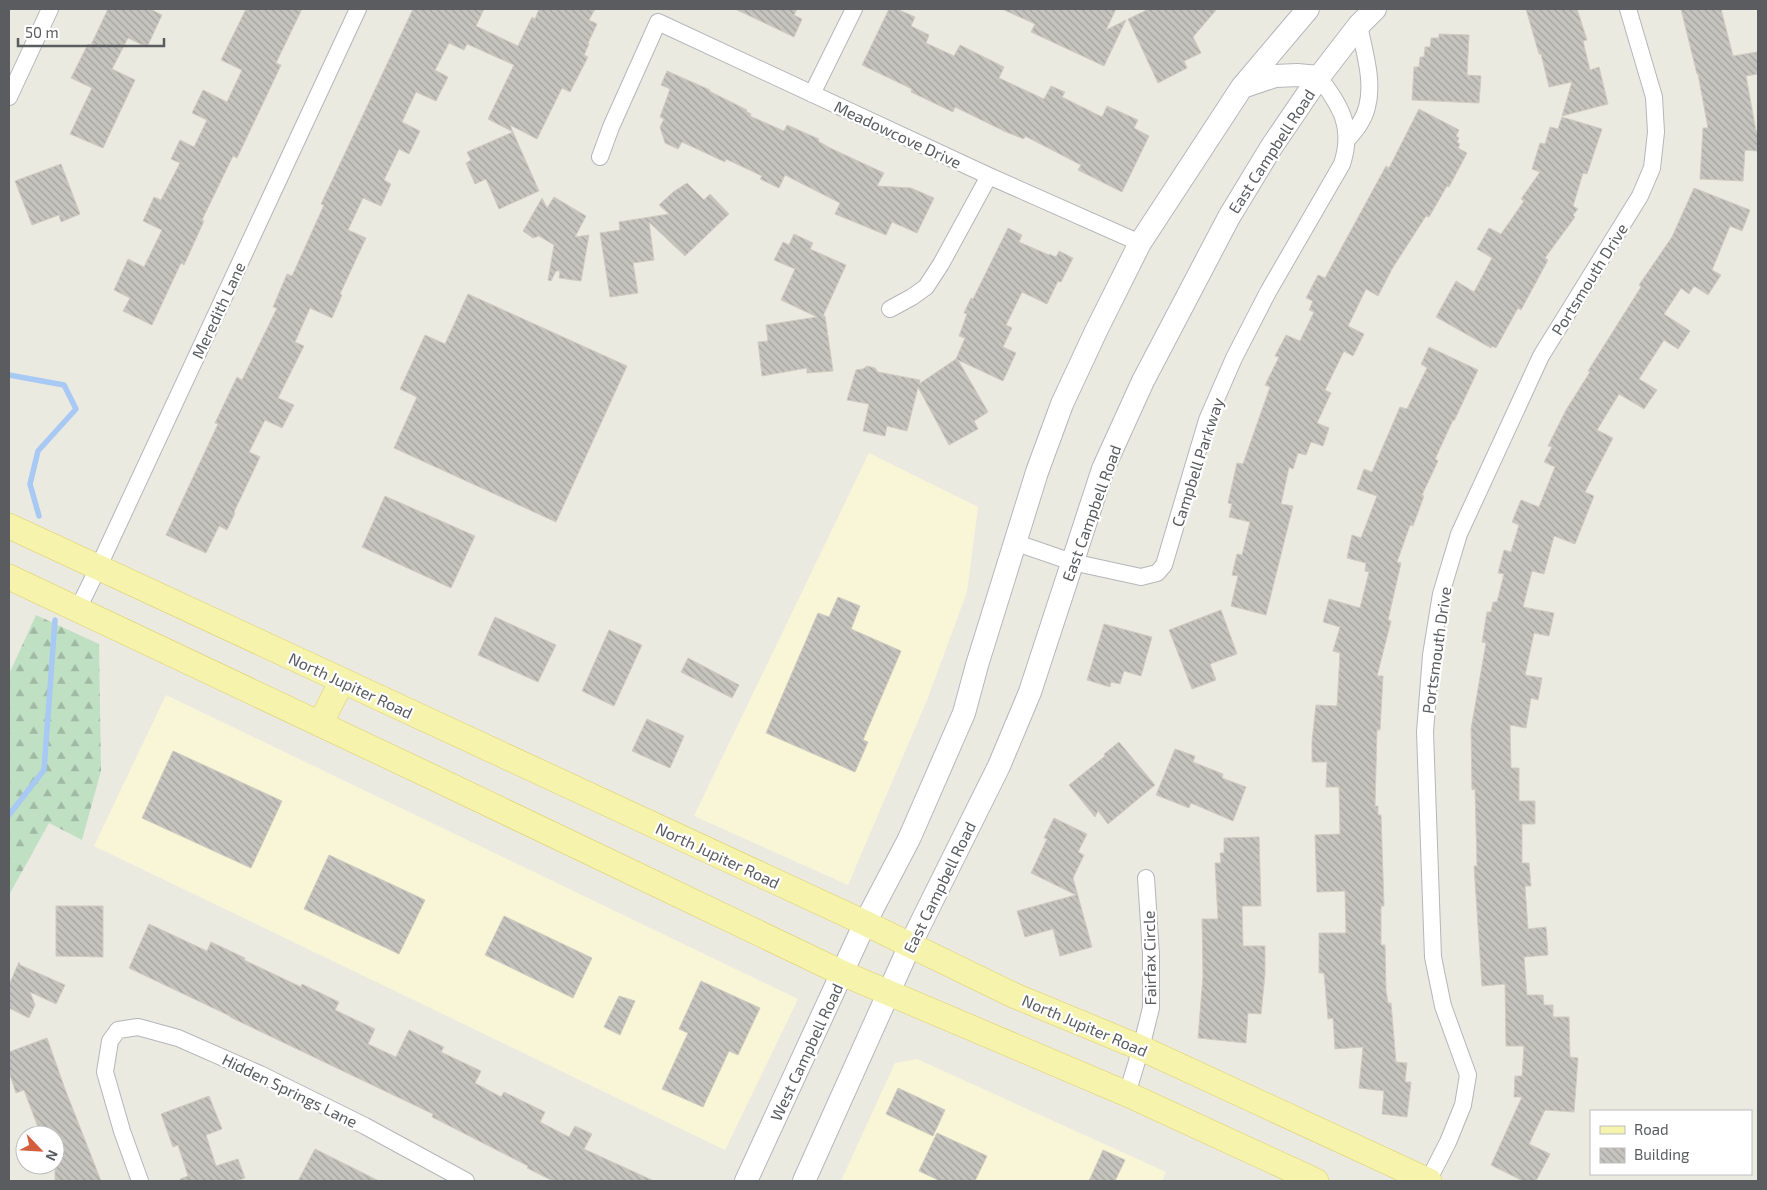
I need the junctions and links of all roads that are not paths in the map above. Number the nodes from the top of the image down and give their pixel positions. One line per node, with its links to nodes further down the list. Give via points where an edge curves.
1 (50, 9): 11 (street)
2 (358, 9): 20 (street, Meredith Lane)
3 (854, 9): 10 (street)
4 (1308, 9): 9 (main road)
5 (1374, 9): 7 (main road, East Campbell Road)
6 (1628, 9): 37 (street, Portsmouth Drive, via 1654,97 1656,132 1652,168 1640,196 1541,356 1459,534 1441,594 1431,655 1425,732 1432,957 1443,1006 1468,1075 1463,1105)
7 (1359, 25): 8 (main road, East Campbell Road); 12 (street, Campbell Parkway, via 1369,85 1368,107 1359,126)
8 (1319, 77): 9 (main road, via 1275,76); 12 (street, Campbell Parkway, via 1342,112); 19 (main road, East Campbell Road, via 1229,218 1147,373 1103,469)
9 (1242, 87): 15 (main road)
10 (812, 94): 13 (street, Meadowcove Drive, via 658,22); 14 (street, Meadowcove Drive)
11 (9, 97)
12 (1347, 140): 19 (street, Campbell Parkway, via 1342,164 1268,292 1207,420 1164,565 1158,574 1141,577)
13 (600, 157)
14 (988, 176): 15 (street, Meadowcove Drive); 16 (street, via 926,286)
15 (1140, 243): 18 (main road, via 1062,404)
16 (890, 309)
17 (9, 526): 20 (main road, North Jupiter Road)
18 (1014, 542): 19 (street, Campbell Parkway); 26 (main road, via 964,713 909,839)
19 (1072, 562): 27 (main road, East Campbell Road, via 1030,692 999,766)
20 (98, 568): 22 (street, Meredith Lane); 23 (main road, North Jupiter Road)
21 (9, 578): 22 (main road)
22 (77, 610): 24 (main road)
23 (342, 682): 24 (main road); 26 (main road, North Jupiter Road)
24 (320, 724): 28 (main road)
25 (1146, 878): 30 (street, Fairfax Circle, via 1151,1008)
26 (865, 923): 27 (main road, North Jupiter Road); 28 (main road, West Campbell Road)
27 (910, 945): 29 (main road, East Campbell Road); 30 (main road, North Jupiter Road, via 1013,995)
28 (842, 973): 29 (main road); 34 (main road, West Campbell Road)
29 (890, 993): 31 (main road); 35 (main road)
30 (1141, 1048): 31 (street, Fairfax Circle); 37 (main road, North Jupiter Road)
31 (1127, 1094): 36 (main road)
32 (140, 1181): 33 (street, Hidden Springs Lane, via 105,1072 110,1041 118,1030 138,1027 178,1038 260,1074)
33 (466, 1181)
34 (746, 1181)
35 (804, 1181)
36 (1316, 1181)
37 (1428, 1181)

